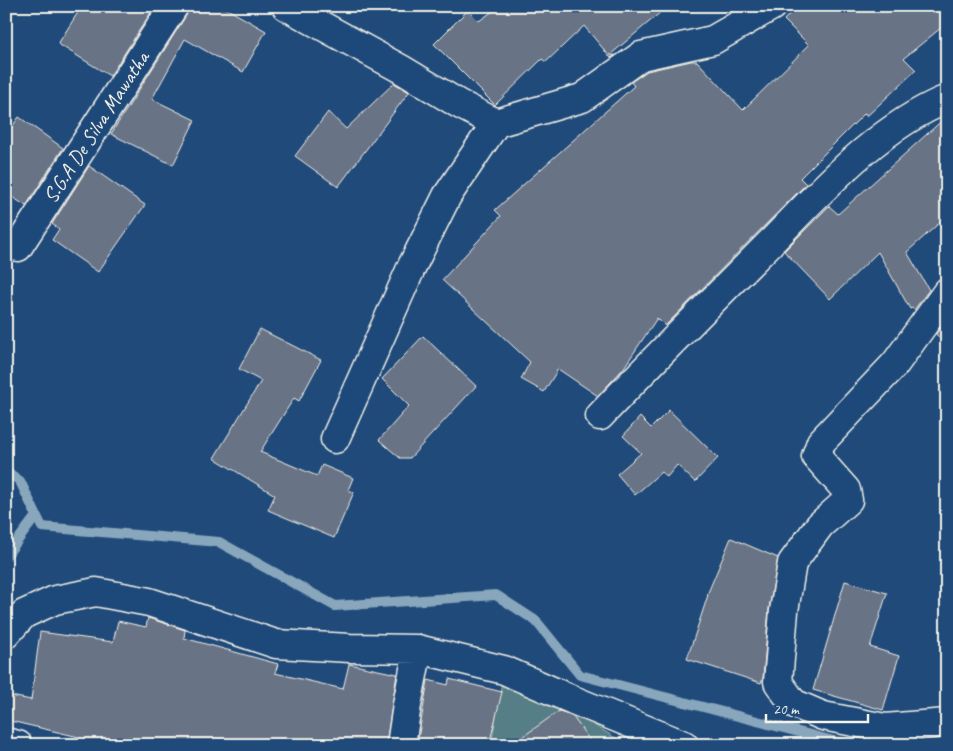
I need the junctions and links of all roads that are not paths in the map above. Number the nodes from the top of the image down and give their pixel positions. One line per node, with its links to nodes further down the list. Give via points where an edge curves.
1 (174, 6): 6 (street, S.G.A De Silva Mawatha)
2 (286, 6): 5 (street)
3 (772, 6): 5 (street, via 713,40 641,56 582,98)
4 (947, 99): 8 (street, via 899,124 836,176)
5 (496, 123): 9 (street, via 448,196 412,266)
6 (18, 247)
7 (947, 292): 12 (street, via 895,364 821,442 816,456 846,490 848,500 820,525 792,563 778,682 793,703 823,716 885,728)
8 (600, 416)
9 (335, 439)
10 (6, 634): 11 (street, via 24,614 56,600 96,592 149,602 276,644)
11 (418, 649): 15 (street); 16 (street, via 504,670)
12 (947, 723)
13 (6, 742): 14 (street)
14 (18, 745)
15 (401, 745)
16 (684, 745)

